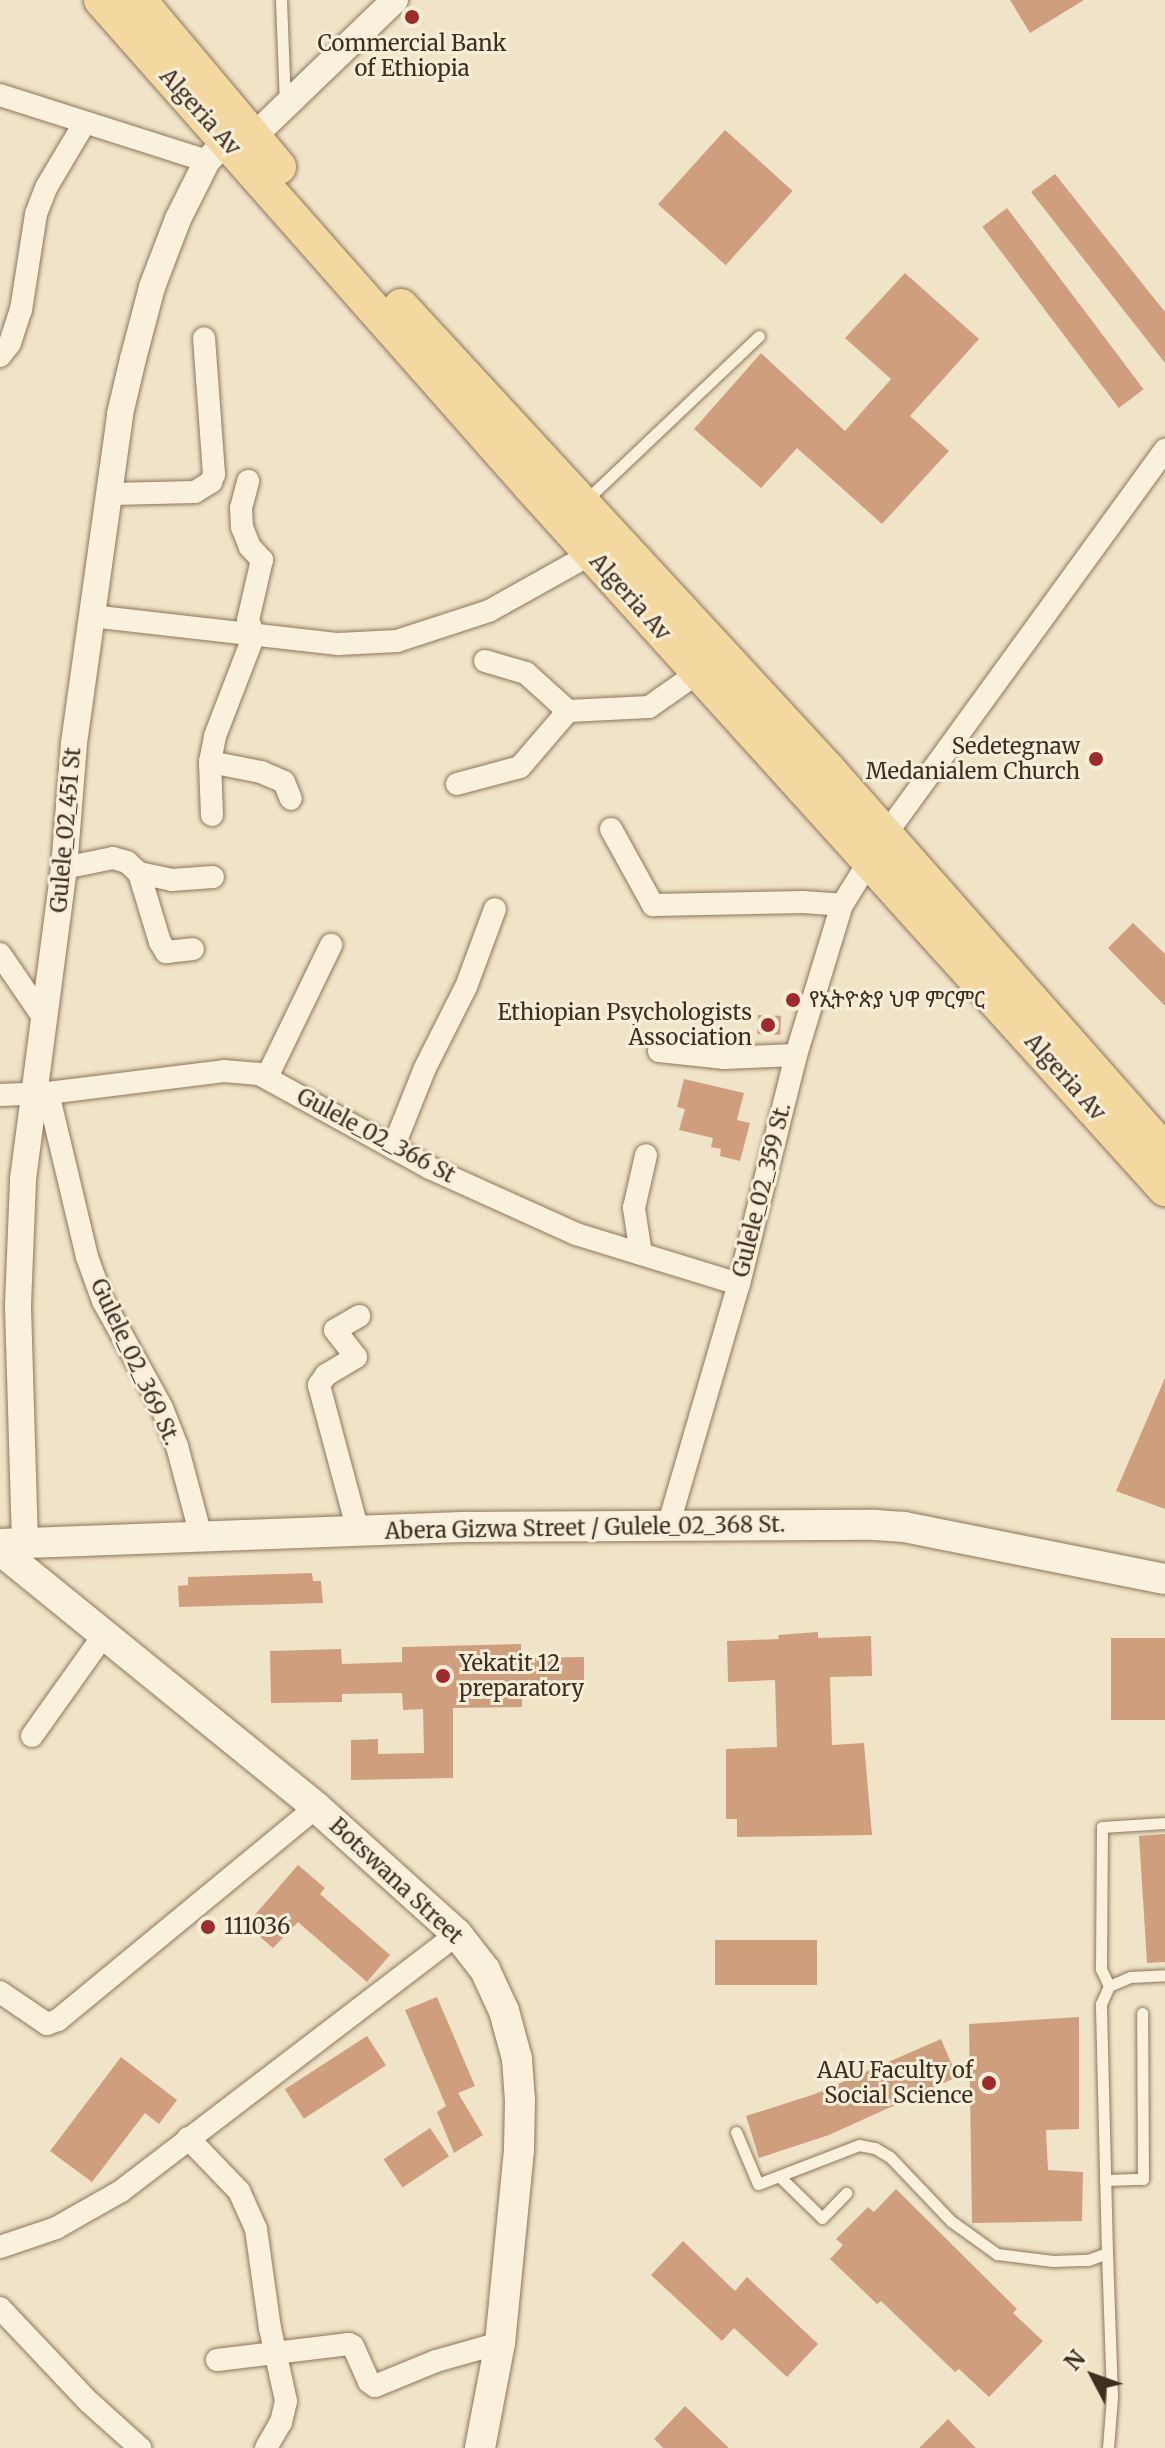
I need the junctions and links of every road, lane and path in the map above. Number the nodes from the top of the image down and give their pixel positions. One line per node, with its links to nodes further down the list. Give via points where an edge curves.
1 (101, 0): 8 (main road, Algeria Av)
2 (139, 0): 8 (main road, Algeria Av)
3 (281, 0): 6 (lane)
4 (395, 0): 6 (street)
5 (0, 95): 7 (street)
6 (286, 108): 8 (street)
7 (84, 124): 8 (street, via 158,143); 11 (street, via 36,214 21,310)
8 (229, 146): 14 (street, Gulele_02_451 St, via 178,219 152,287 120,414); 15 (main road, Algeria Av, via 402,306); 16 (main road, Algeria Av)
9 (759, 336): 15 (lane)
10 (204, 338): 14 (street, via 211,482 195,492)
11 (0, 356)
12 (1165, 450): 27 (street, Gulele_02_359 St.)
13 (248, 481): 18 (street, via 242,527 262,560 248,620)
14 (111, 494): 17 (street, Gulele_02_451 St)
15 (584, 503): 27 (main road, Algeria Av)
16 (591, 554): 18 (street, via 515,598 417,637 338,644); 20 (main road, Algeria Av)
17 (91, 616): 18 (street); 29 (street, Gulele_02_451 St)
18 (254, 635): 22 (street)
19 (485, 661): 21 (street, via 526,673)
20 (699, 672): 21 (street, via 649,707); 28 (main road, Algeria Av)
21 (568, 711): 23 (street, via 520,767)
22 (210, 762): 24 (street, via 284,782); 25 (street)
23 (457, 784)
24 (291, 799)
25 (212, 815)
26 (611, 829): 32 (street, via 653,905)
27 (886, 834): 28 (street, Gulele_02_359 St.); 44 (main road, Algeria Av)
28 (866, 861): 32 (street, Gulele_02_359 St.); 46 (main road, Algeria Av)
29 (64, 868): 30 (street, via 113,858); 37 (street, Gulele_02_451 St)
30 (139, 873): 31 (street, via 171,880); 35 (street, via 166,952)
31 (213, 877)
32 (842, 905): 39 (street, Gulele_02_359 St.)
33 (495, 909): 43 (street)
34 (331, 945): 40 (street)
35 (193, 949)
36 (0, 954): 37 (street)
37 (45, 1020): 41 (street, Gulele_02_451 St)
38 (659, 1051): 39 (street, via 723,1058)
39 (796, 1055): 48 (street, Gulele_02_359 St.)
40 (267, 1077): 41 (street, Gulele_02_366 St, via 224,1071); 43 (street, Gulele_02_366 St)
41 (42, 1093): 42 (street, Gulele_02_366 St); 52 (street, Gulele_02_369 St., via 92,1272 162,1408); 53 (street, Gulele_02_451 St, via 23,1179)
42 (0, 1095)
43 (393, 1148): 47 (street, Gulele_02_366 St, via 576,1234)
44 (1165, 1151)
45 (646, 1155): 47 (street, via 634,1208)
46 (1165, 1189)
47 (641, 1254): 48 (street, Gulele_02_366 St)
48 (739, 1284): 50 (street, Gulele_02_359 St.)
49 (359, 1316): 51 (street, via 335,1330 356,1357 319,1385)
50 (669, 1523): 51 (main road, Abera Gizwa Street / Gulele_02_368 St.); 54 (main road, Abera Gizwa Street / Gulele_02_368 St., via 904,1527)
51 (358, 1531): 52 (main road, Abera Gizwa Street / Gulele_02_368 St.)
52 (201, 1536): 53 (main road, Abera Gizwa Street / Gulele_02_368 St.)
53 (8, 1546): 55 (main road, Botswana Street)
54 (1165, 1579)
55 (106, 1632): 56 (street); 57 (main road, Botswana Street)
56 (32, 1736)
57 (316, 1807): 59 (main road, Botswana Street); 62 (street, via 58,2020 47,2024)
58 (1165, 1823): 61 (lane, via 1102,1827 1101,1969)
59 (457, 1934): 65 (street); 72 (main road, Botswana Street, via 485,1970 504,2011 517,2059 519,2150)
60 (1165, 1975): 61 (lane, via 1130,1977)
61 (1109, 1986): 67 (lane, via 1101,2004)
62 (0, 1992)
63 (1142, 2013): 67 (lane, via 1143,2179)
64 (736, 2132): 66 (lane, via 758,2184)
65 (188, 2138): 69 (street, via 121,2191 56,2228); 73 (street, via 248,2206)
66 (779, 2176): 68 (lane, via 822,2218); 70 (lane, via 859,2145 875,2148 951,2221 997,2254 1053,2261 1088,2260)
67 (1105, 2180): 70 (lane)
68 (846, 2193)
69 (0, 2247)
70 (1107, 2253): 78 (lane, via 1112,2397)
71 (0, 2308): 75 (street)
72 (500, 2343): 73 (street, via 375,2386 349,2344); 77 (main road, Botswana Street)
73 (278, 2355): 74 (street); 76 (street, via 286,2401)
74 (217, 2360)
75 (140, 2448)
76 (266, 2448)
77 (480, 2448)
78 (1108, 2448)

